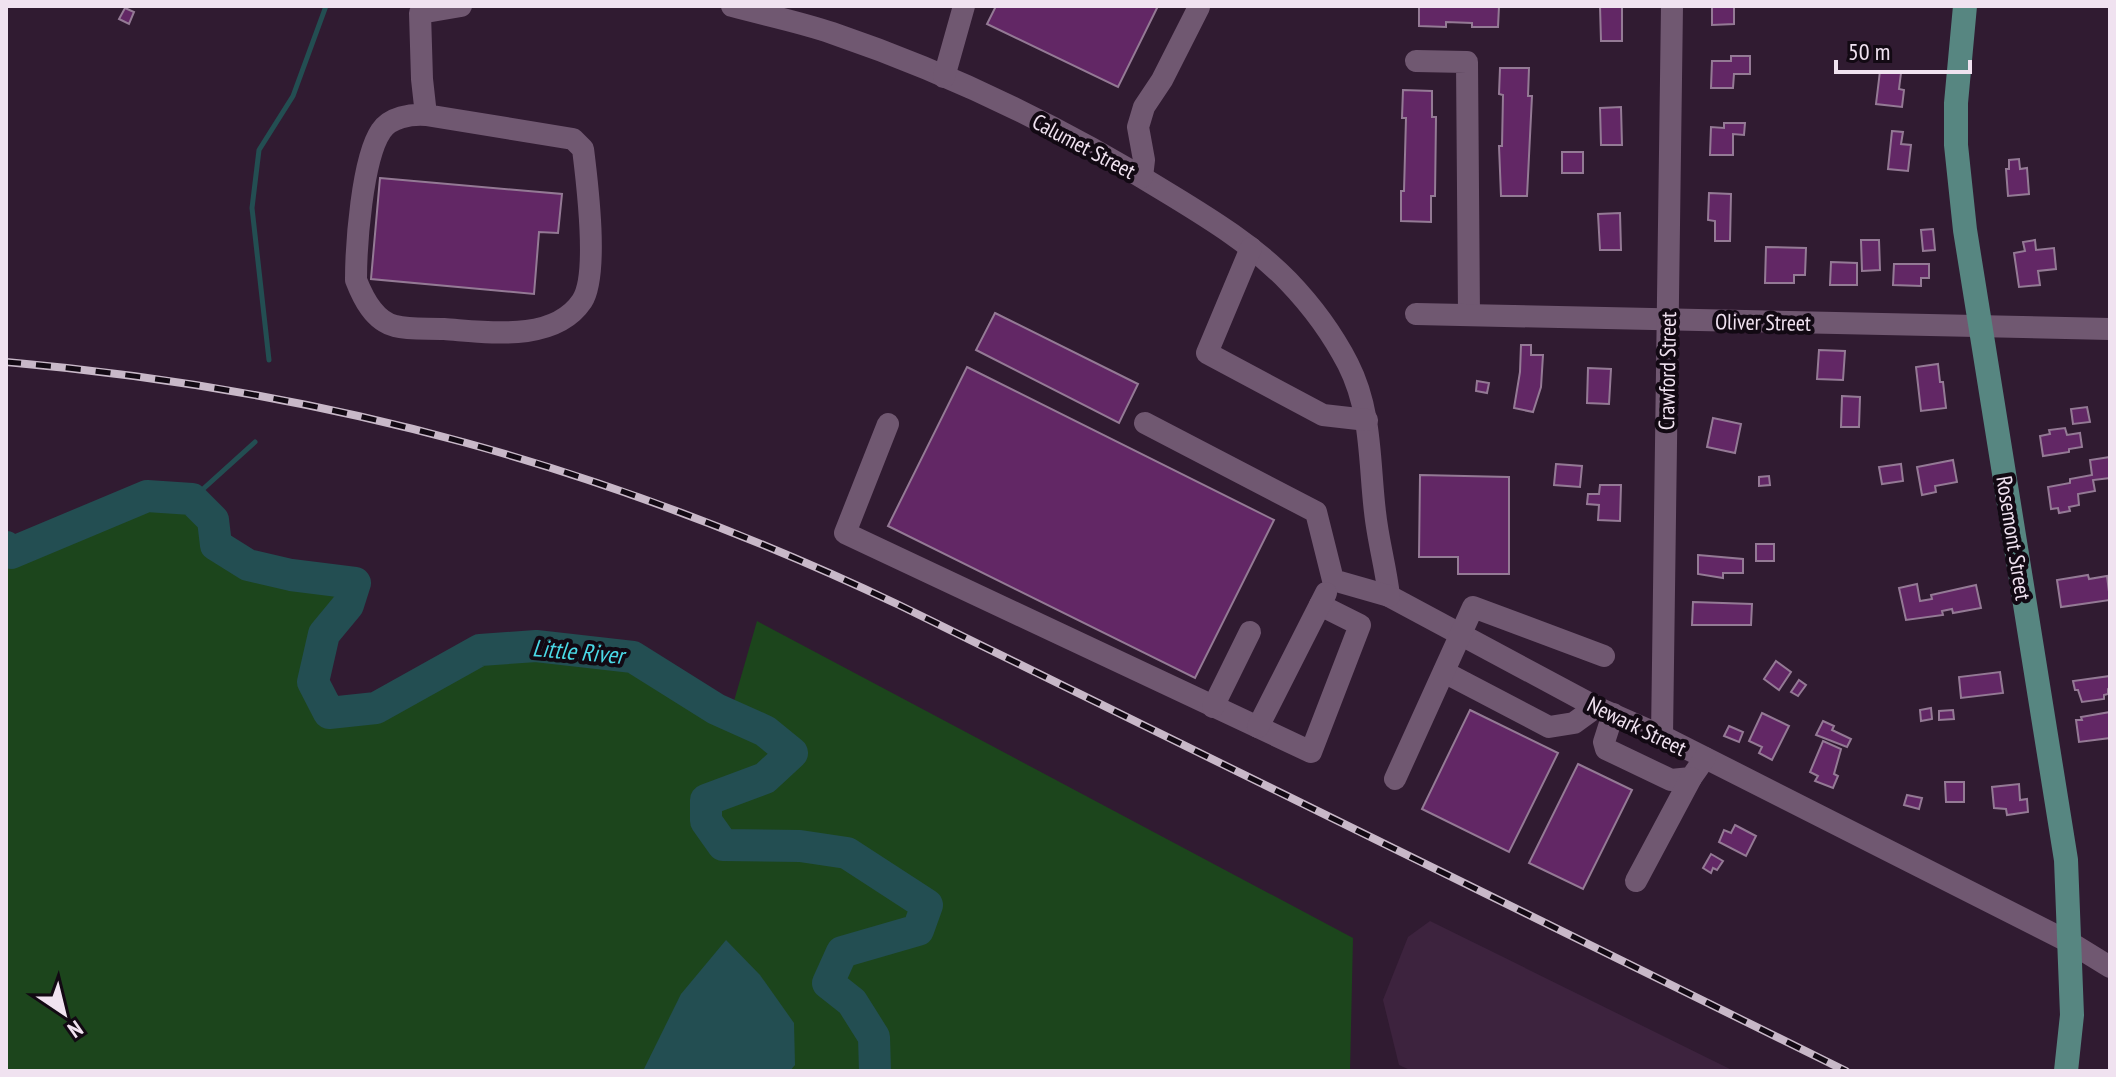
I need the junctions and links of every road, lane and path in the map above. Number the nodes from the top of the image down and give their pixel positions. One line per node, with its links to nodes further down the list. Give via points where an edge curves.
1 (461, 6): 9 (street, via 420,13)
2 (732, 6): 8 (street, Calumet Street, via 830,32)
3 (963, 6): 8 (street)
4 (1672, 6): 14 (street, Crawford Street)
5 (1965, 6): 15 (main road, Rosemont Street, via 1956,145)
6 (1199, 7): 10 (street, via 1144,107 1138,127)
7 (1416, 61): 13 (street, via 1467,62)
8 (944, 77): 10 (street, Calumet Street)
9 (426, 115): 9 (street, via 573,139 583,149 590,214 589,285 581,303 555,323 490,332 394,326 362,296 356,268 366,171 381,130 403,116)
10 (1142, 177): 11 (street, Calumet Street)
11 (1251, 248): 17 (street, Calumet Street, via 1287,279 1331,334 1361,393); 17 (street, via 1207,353 1323,415)
12 (1416, 314): 13 (street, Oliver Street)
13 (1469, 315): 14 (street, Oliver Street)
14 (1668, 320): 15 (street, Oliver Street); 30 (street, Crawford Street)
15 (1980, 327): 16 (street, Oliver Street); 35 (main road, Rosemont Street, via 2066,860)
16 (2110, 329)
17 (1367, 420): 21 (street)
18 (1145, 423): 20 (street, via 1316,512)
19 (888, 424): 27 (street, via 845,533)
20 (1333, 580): 21 (street, Newark Street); 22 (street)
21 (1389, 596): 24 (street, Newark Street)
22 (1320, 605): 29 (street); 29 (street, via 1360,625 1311,752)
23 (1250, 632): 27 (street)
24 (1461, 636): 25 (street, via 1473,607); 26 (street); 28 (street, Newark Street)
25 (1604, 656)
26 (1444, 672): 28 (street, via 1549,727); 33 (street)
27 (1213, 707): 29 (street)
28 (1605, 711): 30 (street, Newark Street); 32 (street, via 1606,749 1671,780)
29 (1258, 727)
30 (1662, 736): 31 (street, Newark Street)
31 (1705, 758): 32 (street); 35 (street, Newark Street)
32 (1691, 778): 34 (street)
33 (1395, 779)
34 (1636, 881)
35 (2071, 943): 36 (street, Newark Street); 37 (main road, Rosemont Street)
36 (2110, 967)
37 (2066, 1071)

